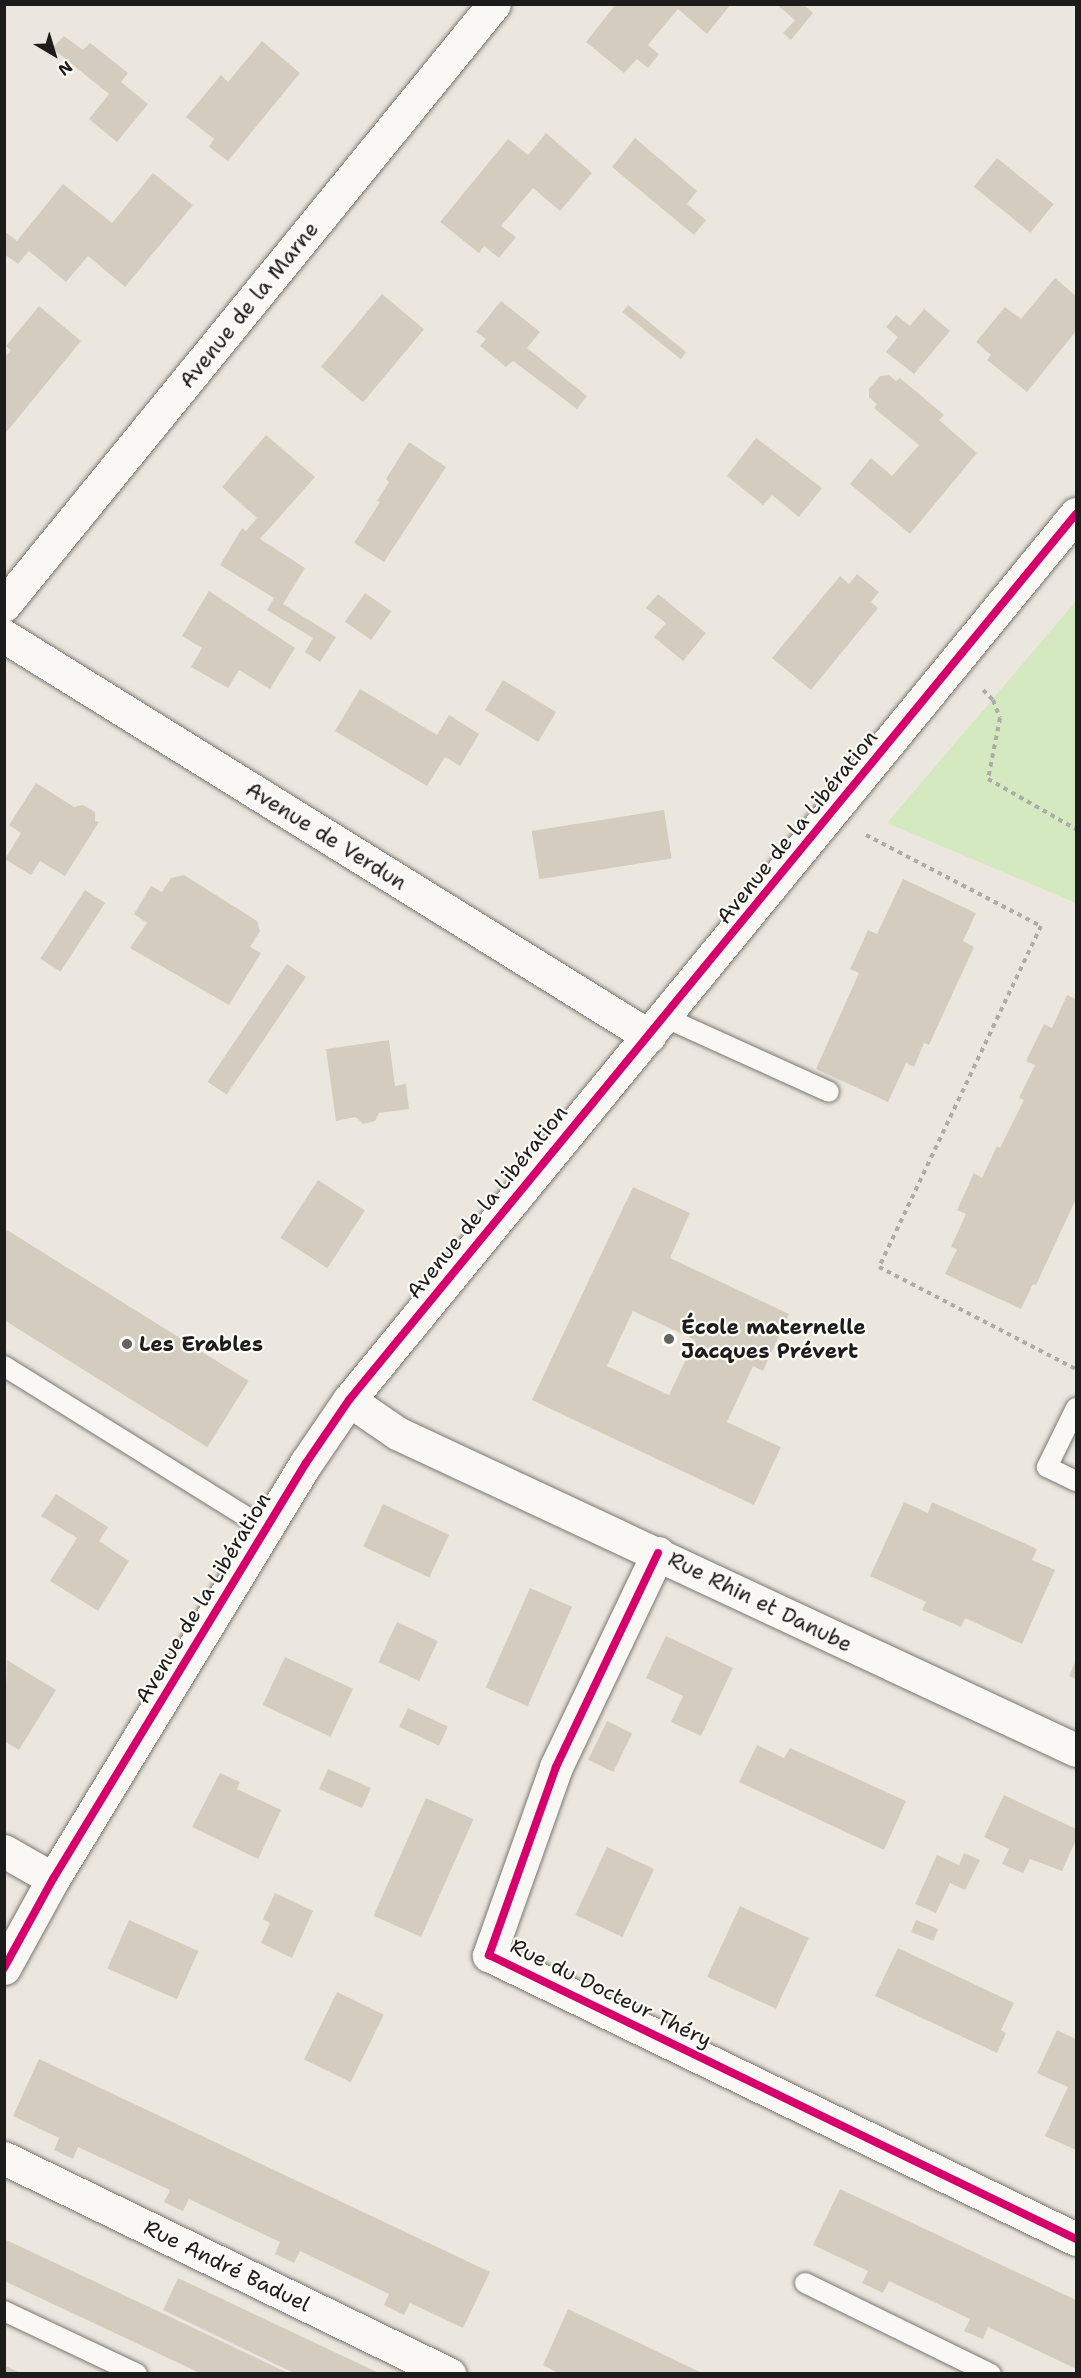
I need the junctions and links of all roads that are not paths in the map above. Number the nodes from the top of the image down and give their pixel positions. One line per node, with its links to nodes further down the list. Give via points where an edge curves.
1 (494, 4): 3 (street, Avenue de la Marne)
2 (1077, 514): 5 (street, Avenue de la Libération)
3 (4, 605)
4 (4, 636): 5 (street, Avenue de Verdun)
5 (656, 1026): 6 (lane); 8 (street, Avenue de la Libération)
6 (829, 1092)
7 (4, 1366): 11 (lane)
8 (350, 1400): 11 (street, Avenue de la Libération); 12 (street, Rue Rhin et Danube, via 397,1433)
9 (1077, 1408): 10 (lane, via 1047,1467)
10 (1077, 1481)
11 (266, 1528): 15 (street, Avenue de la Libération)
12 (658, 1553): 13 (street, Rue Rhin et Danube); 18 (street, Rue du Docteur Théry, via 556,1767 489,1955)
13 (1077, 1750)
14 (4, 1851): 15 (street)
15 (53, 1879): 16 (street, Avenue de la Libération)
16 (4, 1968)
17 (4, 2158): 22 (street, Rue André Baduel)
18 (1077, 2239)
19 (805, 2283): 23 (lane)
20 (4, 2311): 21 (lane)
21 (137, 2373)
22 (449, 2373)
23 (991, 2373)

